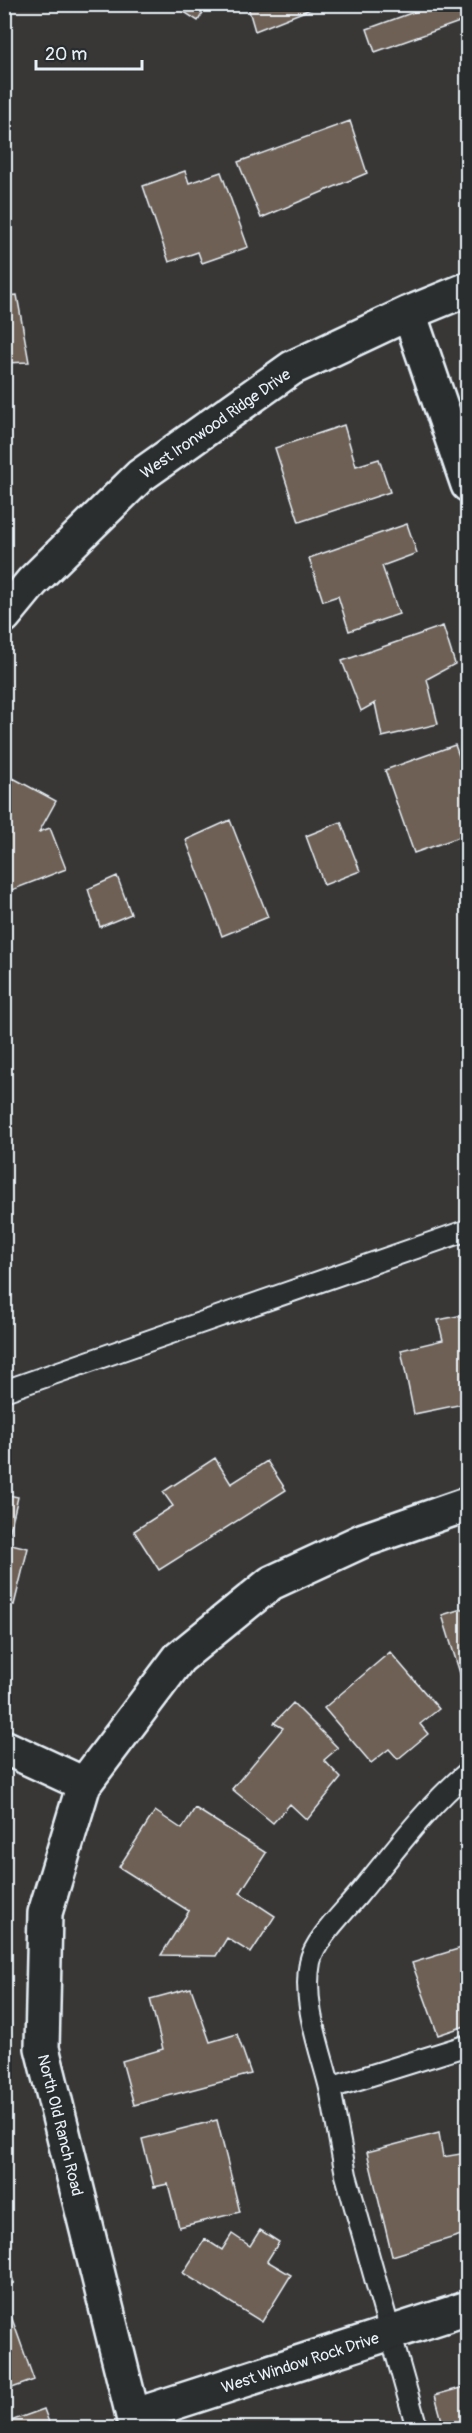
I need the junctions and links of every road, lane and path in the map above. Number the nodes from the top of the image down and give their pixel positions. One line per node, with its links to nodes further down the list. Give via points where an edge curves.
1 (468, 289): 2 (street, West Ironwood Ridge Drive)
2 (409, 314): 3 (street); 4 (street, West Ironwood Ridge Drive, via 292,368 140,476 32,582)
3 (468, 485)
4 (4, 616)
5 (468, 1230): 6 (lane)
6 (4, 1391)
7 (468, 1504): 10 (street, via 364,1540 271,1583 179,1658)
8 (4, 1747): 10 (street)
9 (468, 1772): 12 (lane, via 430,1808 310,1958 308,2000)
10 (84, 1784): 15 (street, North Old Ranch Road, via 45,1913 42,2048)
11 (468, 2045): 12 (lane)
12 (330, 2088): 14 (lane, via 346,2175)
13 (468, 2307): 14 (street, West Window Rock Drive)
14 (392, 2333): 15 (street, West Window Rock Drive); 16 (lane)
15 (135, 2422)
16 (417, 2428)

